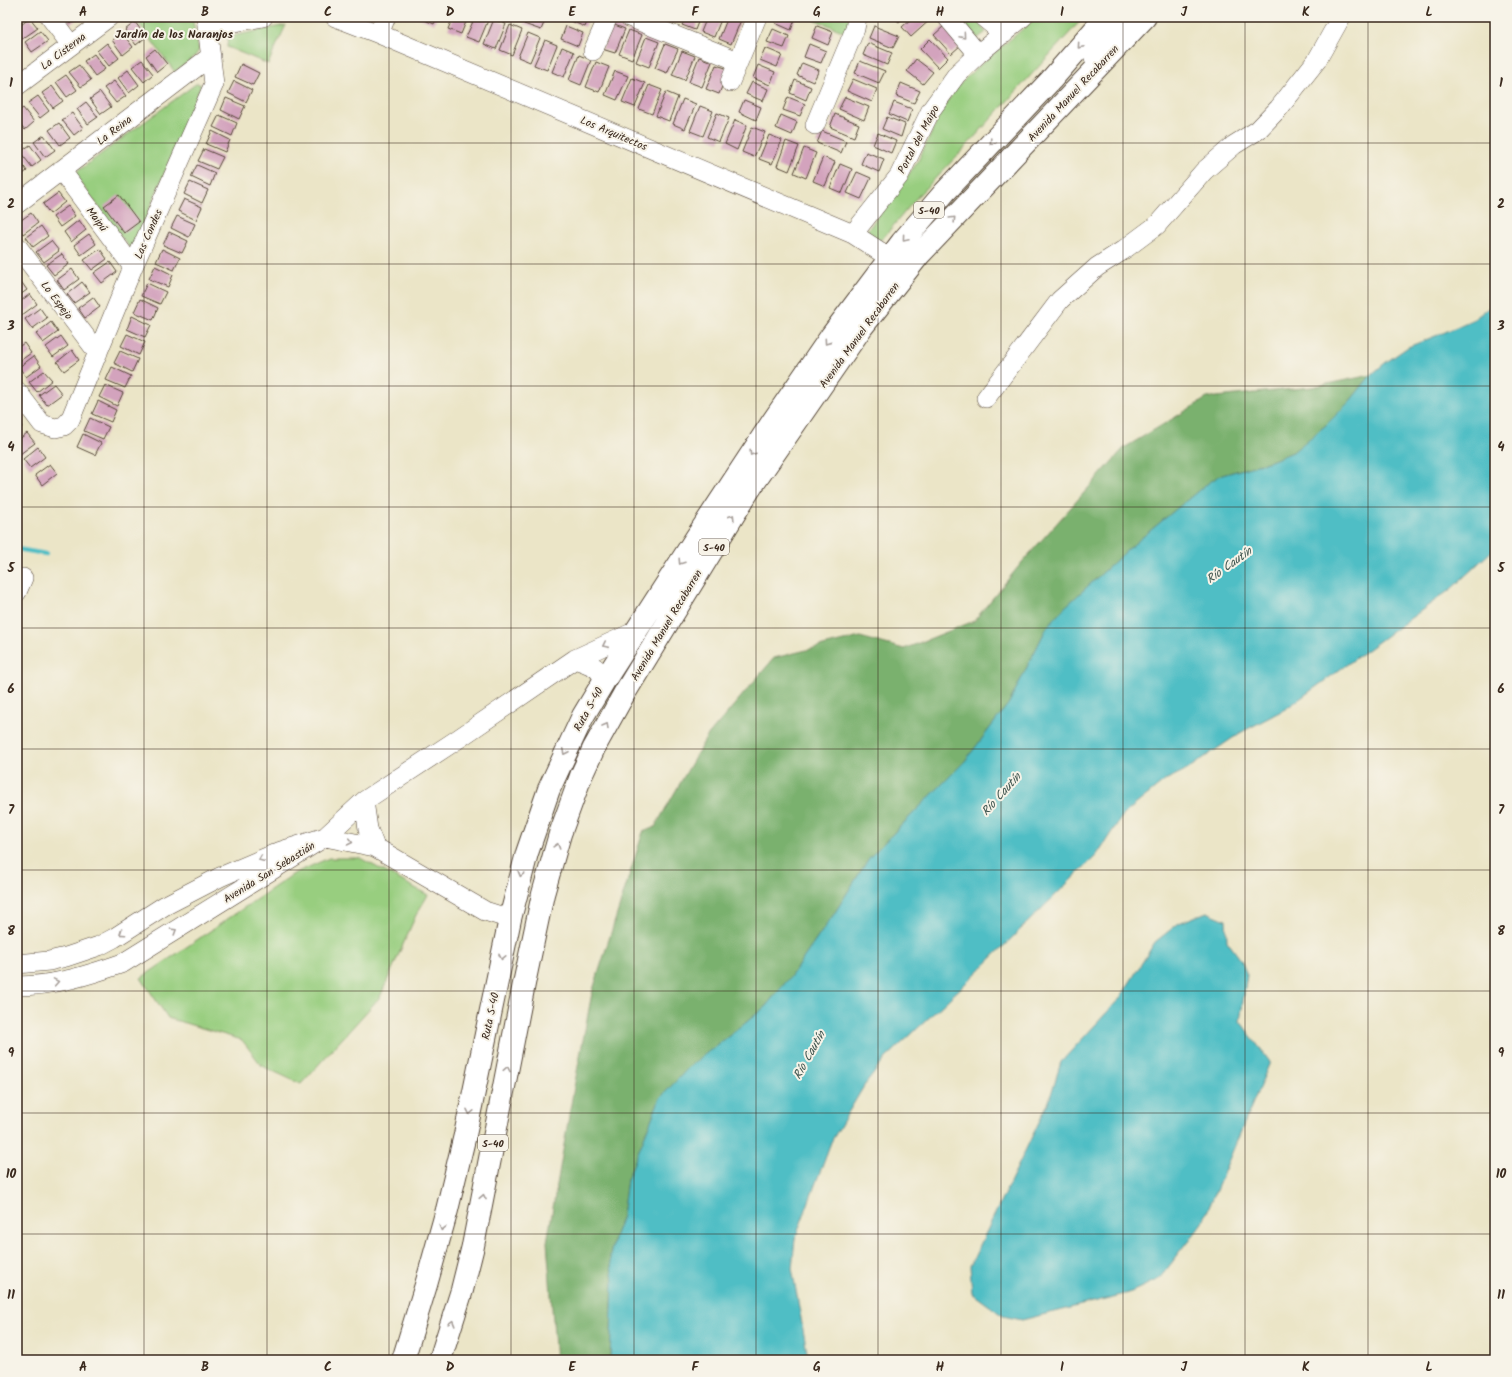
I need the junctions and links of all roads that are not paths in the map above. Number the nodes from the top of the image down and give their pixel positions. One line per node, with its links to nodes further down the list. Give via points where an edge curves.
1 (50, 17): 19 (street)
2 (109, 17): 19 (street, La Cisterna)
3 (263, 17): 16 (street)
4 (335, 17): 17 (street, Los Arquitectos)
5 (608, 17): 20 (street)
6 (629, 17): 23 (street)
7 (757, 17): 23 (street)
8 (857, 17): 27 (street, via 855,29)
9 (947, 17): 21 (street, one-way to 21)
10 (983, 17): 18 (street)
11 (1023, 17): 18 (street, Portal del Maipo)
12 (1106, 17): 32 (main road, Avenida Manuel Recabarren / S-40, one-way to 32, via 1051,80 945,192)
13 (1127, 17): 26 (street, via 1087,66)
14 (1145, 17): 26 (main road, Avenida Manuel Recabarren / S-40)
15 (1341, 17): 36 (street, via 1317,60 1279,108 1258,130 1234,145 1204,172 1157,225 1096,267 1060,300)
16 (206, 22): 22 (street, Las Condes)
17 (383, 25): 30 (street, Los Arquitectos)
18 (1004, 34): 21 (street, Portal del Maipo)
19 (71, 45): 25 (street, La Cisterna)
20 (594, 51)
21 (978, 54): 30 (street, Portal del Maipo, via 957,74 931,110 899,176)
22 (211, 56): 28 (street, La Reina); 33 (street, Las Condes, via 214,84)
23 (738, 61): 24 (street)
24 (730, 82)
25 (17, 86)
26 (1055, 113): 44 (main road, Avenida Manuel Recabarren / S-40, one-way to 26, via 551,864 581,776 594,748 624,694 749,490 862,327 919,255)
27 (815, 125)
28 (61, 170): 29 (street, La Reina); 33 (street, Maipú)
29 (17, 204)
30 (853, 234): 32 (street, Los Arquitectos)
31 (17, 246): 34 (street, Lo Espejo)
32 (890, 258): 37 (main road, Avenida Manuel Recabarren / S-40, one-way to 37, via 794,390)
33 (133, 267): 34 (street, Las Condes)
34 (98, 353): 35 (street, Las Condes, via 70,420 64,426 55,428 42,424)
35 (17, 391)
36 (986, 398)
37 (636, 631): 38 (street, one-way to 38); 39 (main road, Avenida Manuel Recabarren / S-40)
38 (575, 660): 39 (street, via 594,667 602,674); 40 (street)
39 (604, 681): 43 (main road, Ruta S-40 / S-40, one-way to 43, via 580,722 549,789 527,853)
40 (364, 801): 41 (street); 42 (street, via 368,829)
41 (325, 837): 42 (street, one-way to 42); 45 (street, Avenida San Sebastián, one-way to 45, via 281,851 220,877 164,906 99,946 60,959); 46 (street, Avenida San Sebastián, one-way to 41, via 73,979 123,962)
42 (375, 847): 43 (street, via 485,911)
43 (510, 919): 44 (main road); 47 (main road, Ruta S-40 / S-40, one-way to 47, via 465,1136 428,1278)
44 (536, 924): 48 (main road, S-40, one-way to 44, via 473,1246)
45 (17, 964)
46 (17, 986)
47 (403, 1360)
48 (440, 1360)

